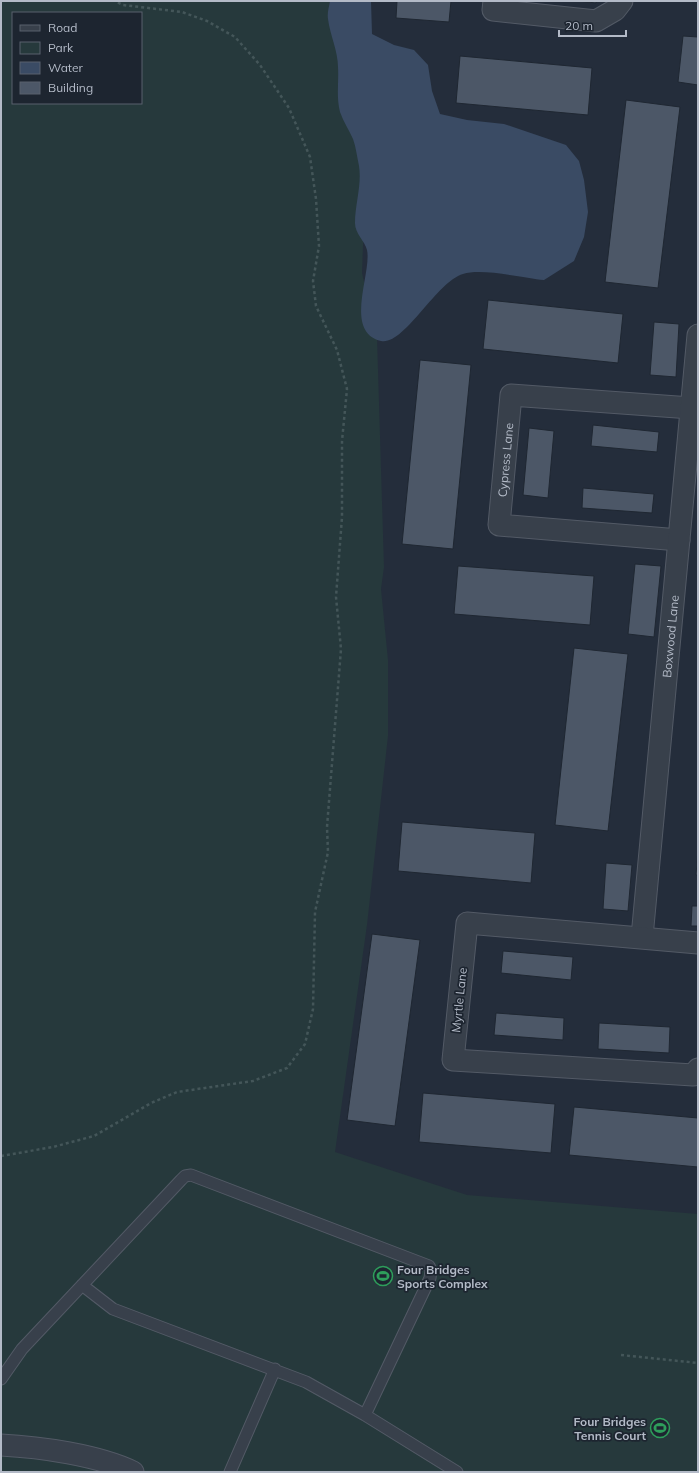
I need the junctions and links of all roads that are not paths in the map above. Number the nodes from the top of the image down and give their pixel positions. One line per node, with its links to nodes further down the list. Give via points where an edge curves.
1 (494, 1): 2 (street, via 493,10 596,21 615,10)
2 (622, 1)
3 (698, 335): 4 (street, Boxwood Lane)
4 (691, 408): 5 (street, Boxwood Lane); 6 (street, Cypress Lane, via 511,395 501,502 499,525)
5 (692, 473): 6 (street, Boxwood Lane)
6 (679, 540): 7 (street, Boxwood Lane)
7 (642, 937): 8 (street, Myrtle Lane); 9 (street, Myrtle Lane, via 467,924 453,1060 693,1075)
8 (698, 943)
9 (698, 1069)
10 (82, 1285): 11 (lane, via 113,1309); 12 (lane, via 22,1349); 13 (lane, via 181,1180 191,1175 428,1266 431,1270 430,1278)
11 (275, 1369): 13 (lane, via 306,1382); 16 (lane)
12 (1, 1379)
13 (365, 1415): 17 (lane)
14 (1, 1445): 15 (street, via 34,1447 119,1465)
15 (133, 1472)
16 (230, 1472)
17 (457, 1472)

